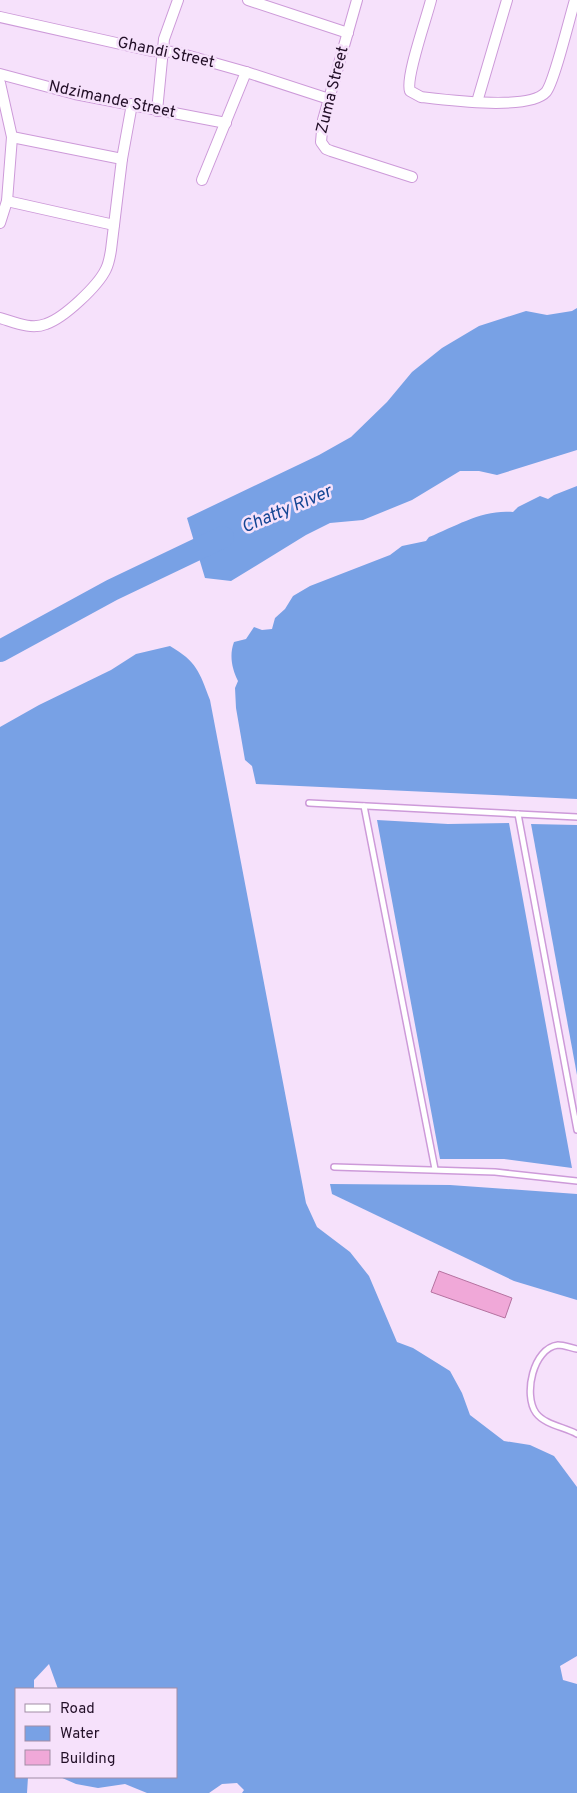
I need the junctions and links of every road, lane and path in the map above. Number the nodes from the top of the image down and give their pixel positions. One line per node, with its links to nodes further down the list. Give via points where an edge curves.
1 (178, 0): 9 (street)
2 (248, 0): 8 (street)
3 (357, 0): 8 (street, Zuma Street)
4 (431, 0): 14 (street, via 412,70 410,92 421,97)
5 (507, 0): 14 (street)
6 (575, 0): 14 (street, via 547,91 512,103)
7 (0, 17): 9 (street, Ghandi Street)
8 (348, 33): 13 (street, Zuma Street)
9 (162, 51): 10 (street, Ghandi Street); 16 (street)
10 (246, 72): 13 (street, Ghandi Street); 17 (street)
11 (0, 74): 15 (street, Ndzimande Street, via 75,94)
12 (0, 83): 18 (street)
13 (329, 99): 20 (street, Zuma Street, via 320,139 326,149)
14 (477, 102)
15 (132, 104): 16 (street, Ndzimande Street); 19 (street)
16 (157, 111): 17 (street, Ndzimande Street)
17 (226, 123): 21 (street)
18 (12, 137): 19 (street); 22 (street)
19 (122, 159): 24 (street)
20 (412, 177)
21 (202, 180)
22 (7, 201): 23 (street); 24 (street)
23 (0, 223)
24 (114, 225): 25 (street, via 106,269 88,294 46,324 27,326)
25 (0, 318)
26 (309, 803): 27 (lane)
27 (364, 806): 28 (lane); 32 (lane)
28 (518, 814): 29 (lane); 30 (lane)
29 (577, 817)
30 (577, 1130)
31 (334, 1167): 32 (lane)
32 (435, 1170): 33 (lane, via 494,1172)
33 (577, 1182)
34 (577, 1349): 35 (lane, via 559,1345 546,1350 529,1384 536,1412)
35 (577, 1434)

